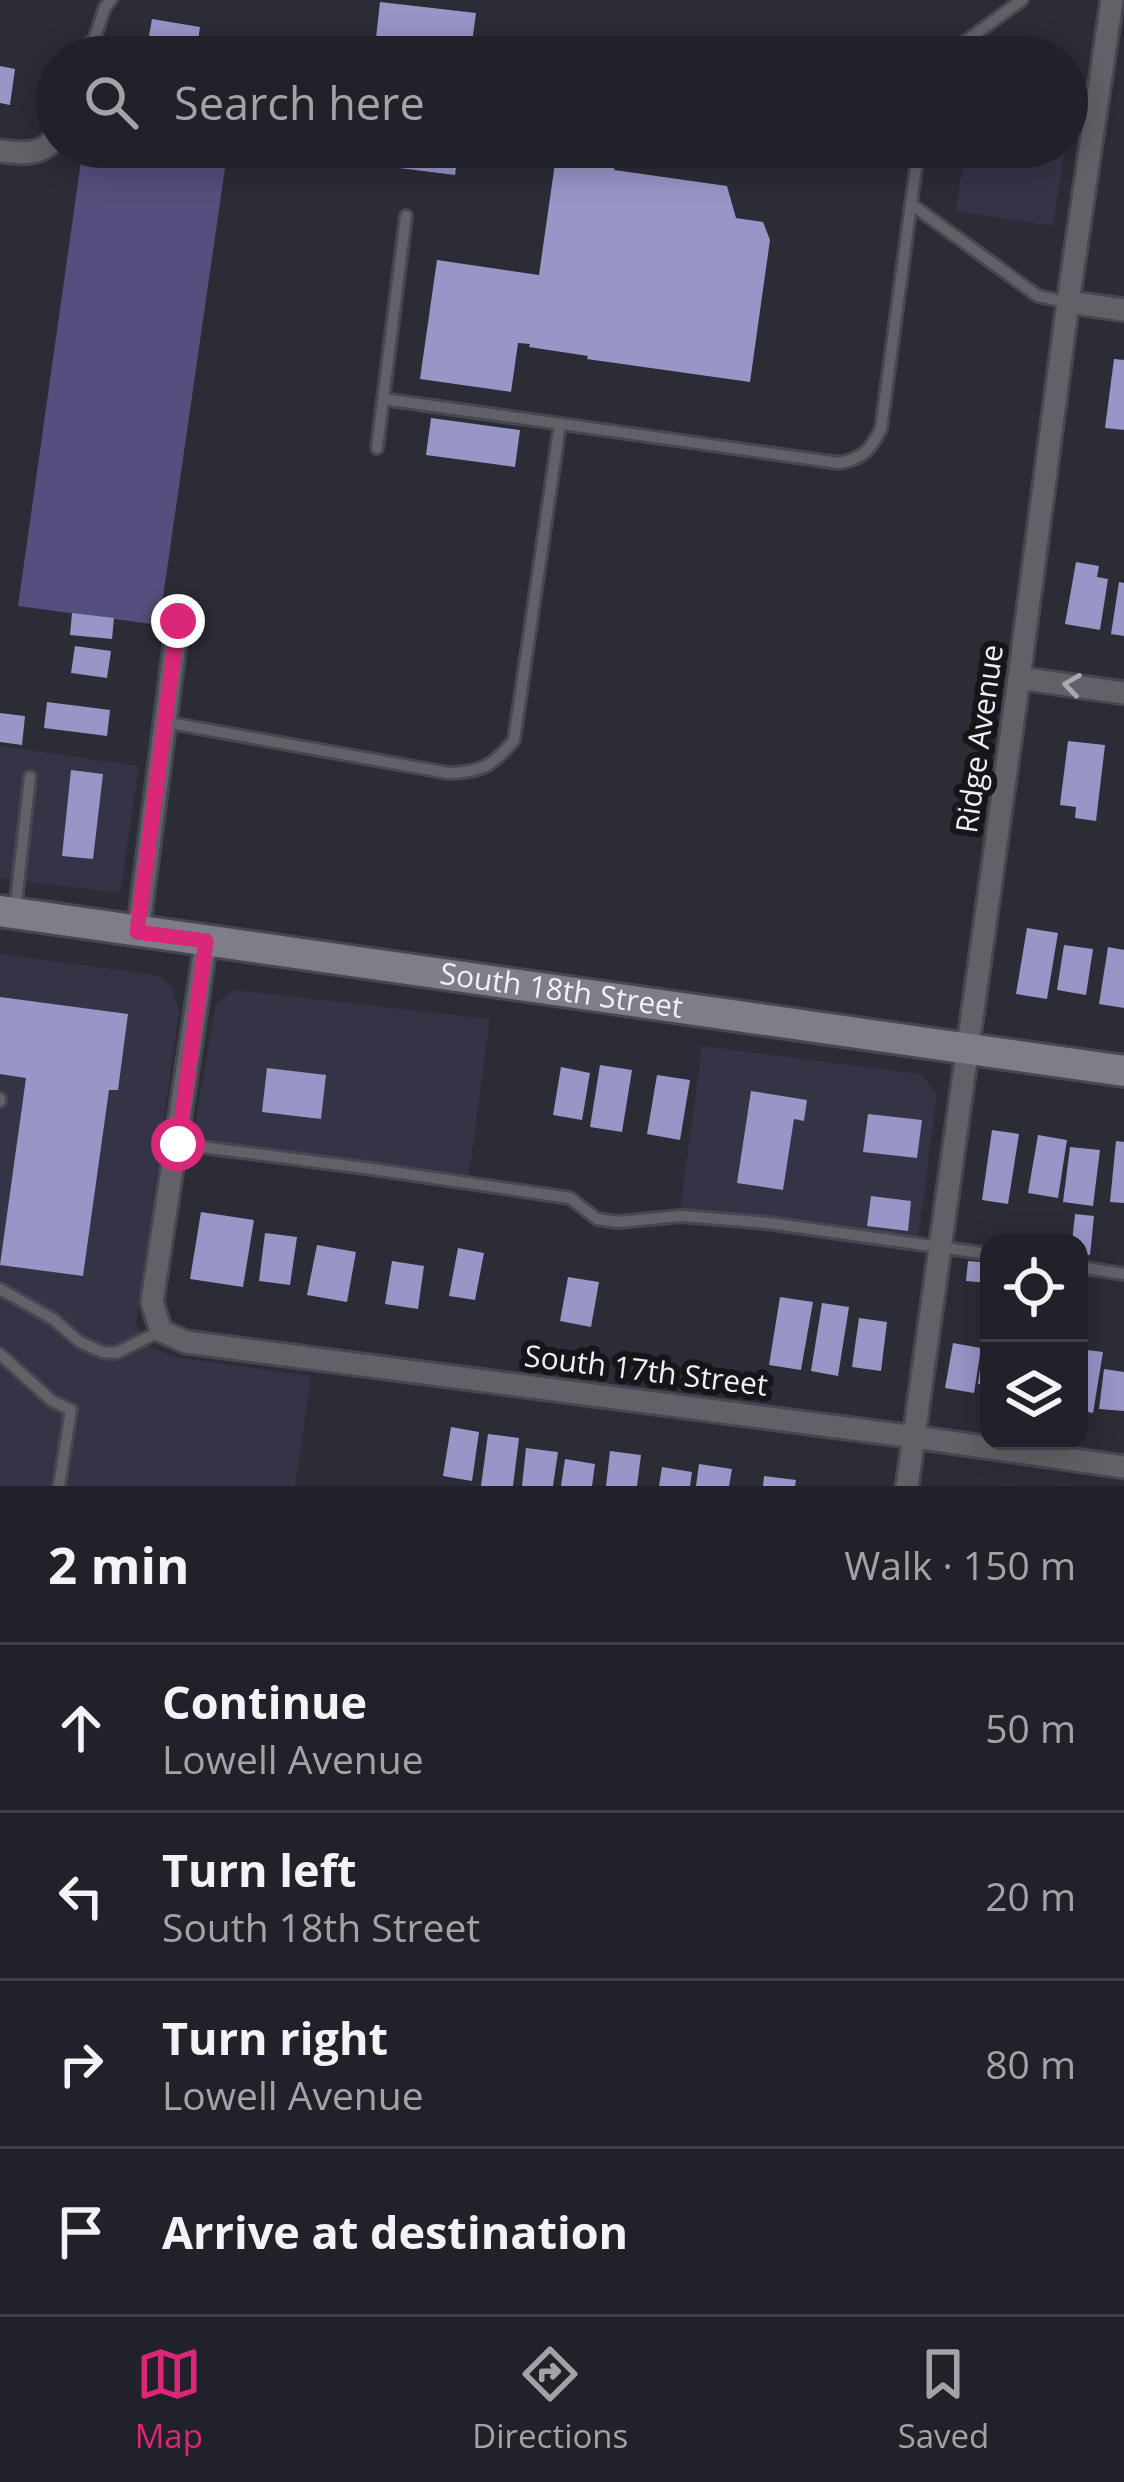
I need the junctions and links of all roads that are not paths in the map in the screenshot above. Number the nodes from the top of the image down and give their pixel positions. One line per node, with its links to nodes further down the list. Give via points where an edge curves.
1 (111, 0): 4 (lane)
2 (1022, 0): 5 (lane)
3 (1112, 0): 8 (street, Ridge Avenue)
4 (99, 36)
5 (973, 36)
6 (36, 150): 7 (street)
7 (0, 151)
8 (1088, 161)
9 (916, 168): 11 (lane)
10 (1087, 168): 13 (street, Ridge Avenue)
11 (911, 204): 13 (lane, via 1038,296); 16 (lane, via 880,429 856,460)
12 (406, 215): 15 (lane)
13 (1067, 302): 14 (street); 19 (street, Ridge Avenue)
14 (1124, 310)
15 (383, 399): 16 (lane); 17 (lane)
16 (560, 424): 21 (lane, via 514,740 497,760 476,772 448,773)
17 (377, 448)
18 (178, 621): 21 (street)
19 (1019, 678): 20 (street, one-way to 19); 26 (street, Ridge Avenue)
20 (1124, 693)
21 (164, 722): 24 (street)
22 (30, 777): 23 (lane)
23 (7, 912): 24 (main road, South 18th Street)
24 (137, 932): 25 (main road, South 18th Street)
25 (206, 941): 26 (main road, South 18th Street); 28 (street)
26 (968, 1048): 27 (main road, South 18th Street); 29 (street, Ridge Avenue)
27 (1124, 1071)
28 (178, 1144): 29 (lane, via 570,1198 597,1219 619,1222 681,1216); 34 (street, via 152,1302)
29 (941, 1246): 30 (lane); 36 (street, Ridge Avenue)
30 (980, 1252)
31 (1088, 1268): 32 (lane)
32 (1124, 1274)
33 (0, 1289): 34 (lane, via 102,1352)
34 (161, 1331): 36 (street, South 17th Street, via 186,1342)
35 (0, 1354): 38 (lane, via 71,1410)
36 (915, 1437): 37 (street, South 17th Street); 39 (street, Ridge Avenue)
37 (1124, 1467)
38 (59, 1486)
39 (907, 1486)

